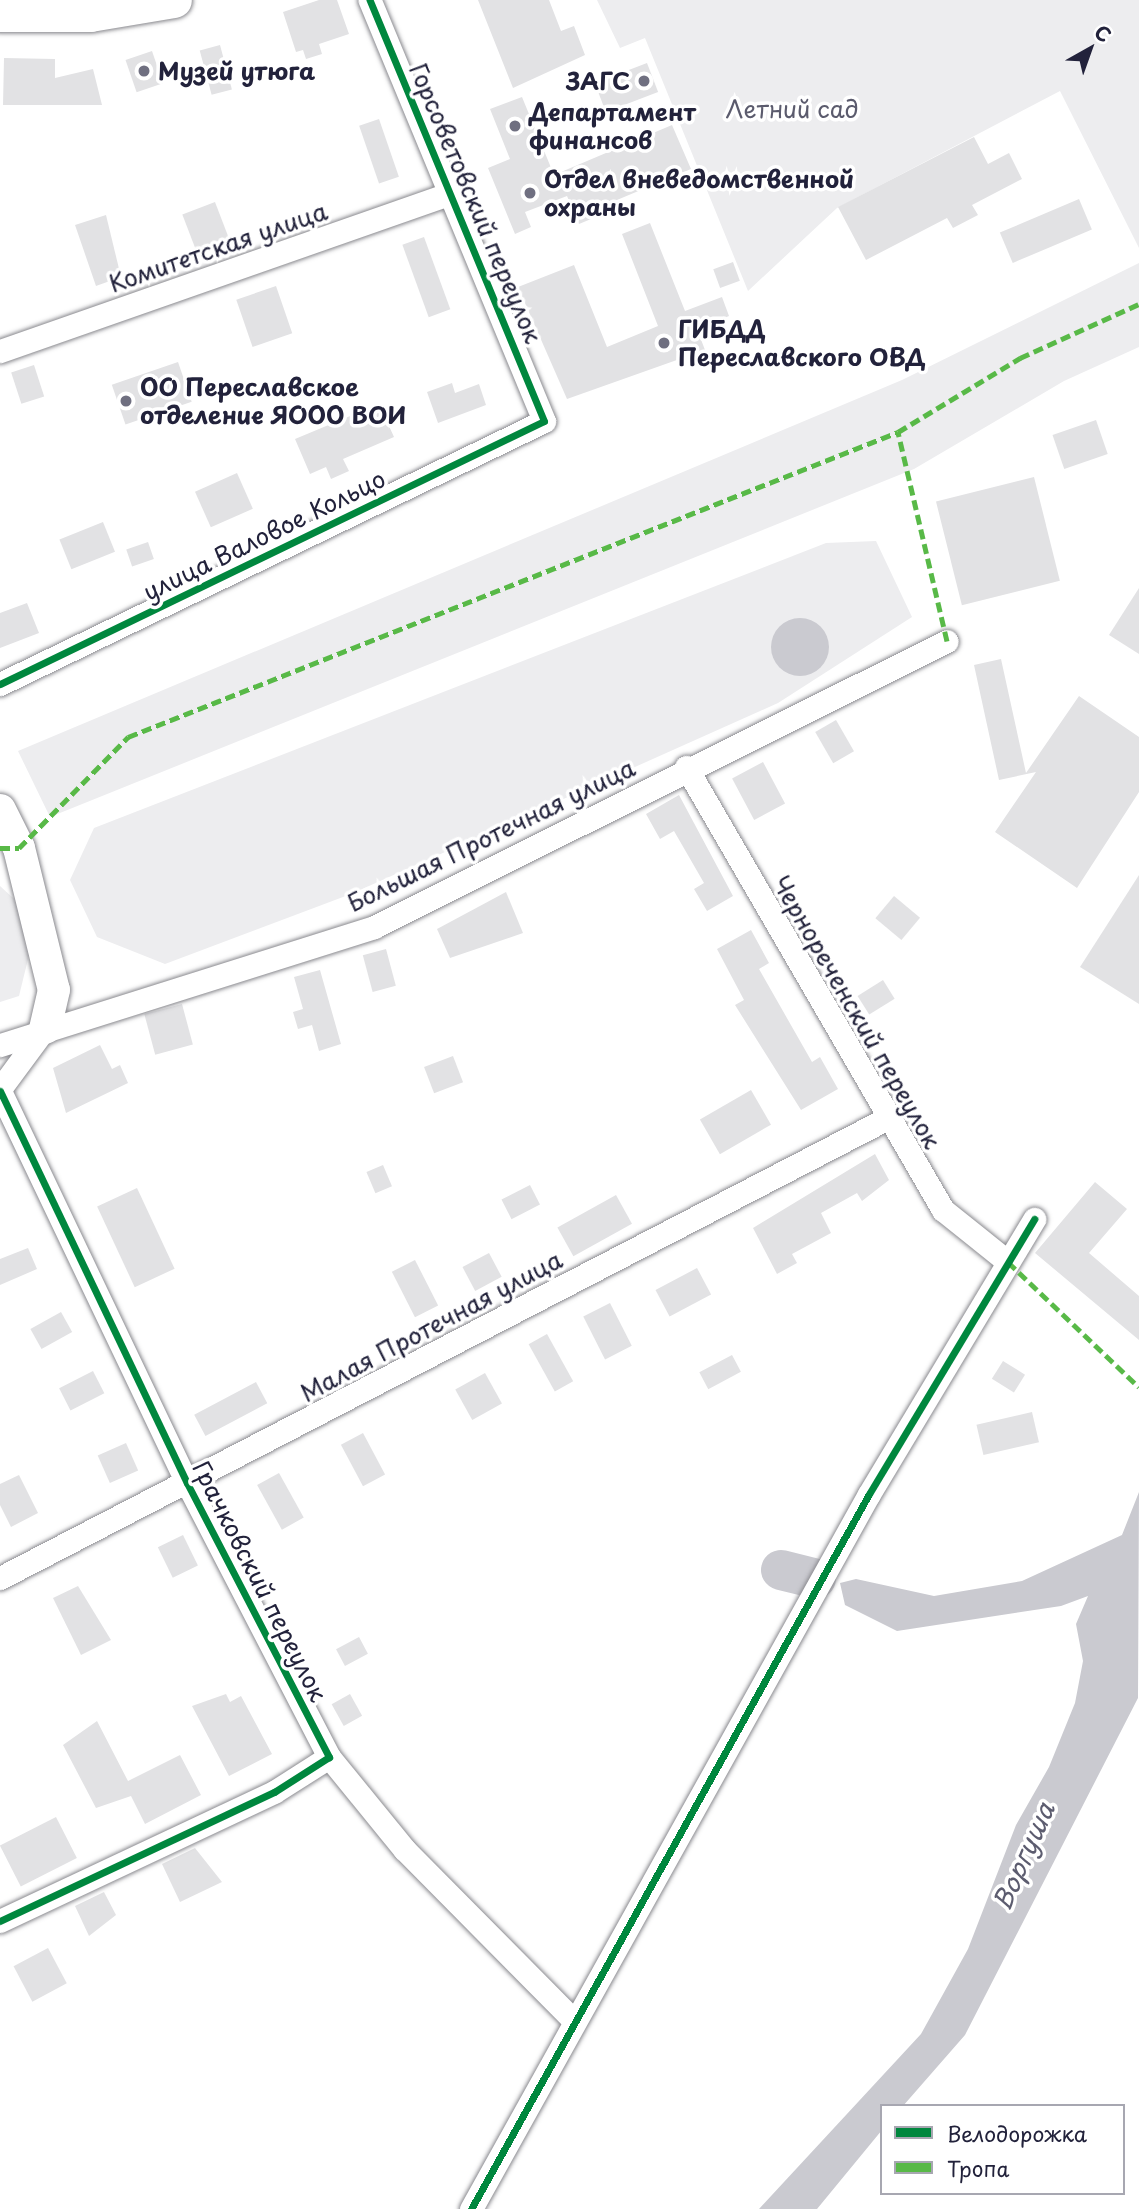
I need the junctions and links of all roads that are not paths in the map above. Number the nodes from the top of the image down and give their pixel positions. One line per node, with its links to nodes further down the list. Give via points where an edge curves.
1 (174, 0): 3 (main road, via 90,14)
2 (370, 0): 4 (street, Горсоветовский переулок)
3 (0, 14)
4 (453, 192): 5 (street, Комитетская улица); 6 (street, Горсоветовский переулок)
5 (0, 351)
6 (544, 421): 8 (street, улица Валовое Кольцо)
7 (947, 641): 9 (street, Большая Протечная улица)
8 (0, 684)
9 (686, 767): 11 (street, Большая Протечная улица, via 374,927); 14 (street, Чернореченский переулок)
10 (0, 810): 11 (street, via 19,848 54,990)
11 (45, 1028): 12 (street, Большая Протечная улица); 13 (street, Грачковский переулок)
12 (0, 1045)
13 (0, 1090): 17 (street, Грачковский переулок)
14 (886, 1119): 16 (street, Чернореченский переулок, via 943,1210); 17 (street, Малая Протечная улица)
15 (1034, 1219): 16 (street)
16 (1008, 1262): 21 (street, via 869,1494)
17 (187, 1483): 18 (street, Малая Протечная улица); 19 (street, Грачковский переулок)
18 (0, 1578)
19 (329, 1756): 20 (street, via 274,1792); 21 (street, Грачковский переулок, via 404,1849)
20 (0, 1921)
21 (574, 2021): 22 (street)
22 (471, 2209)

